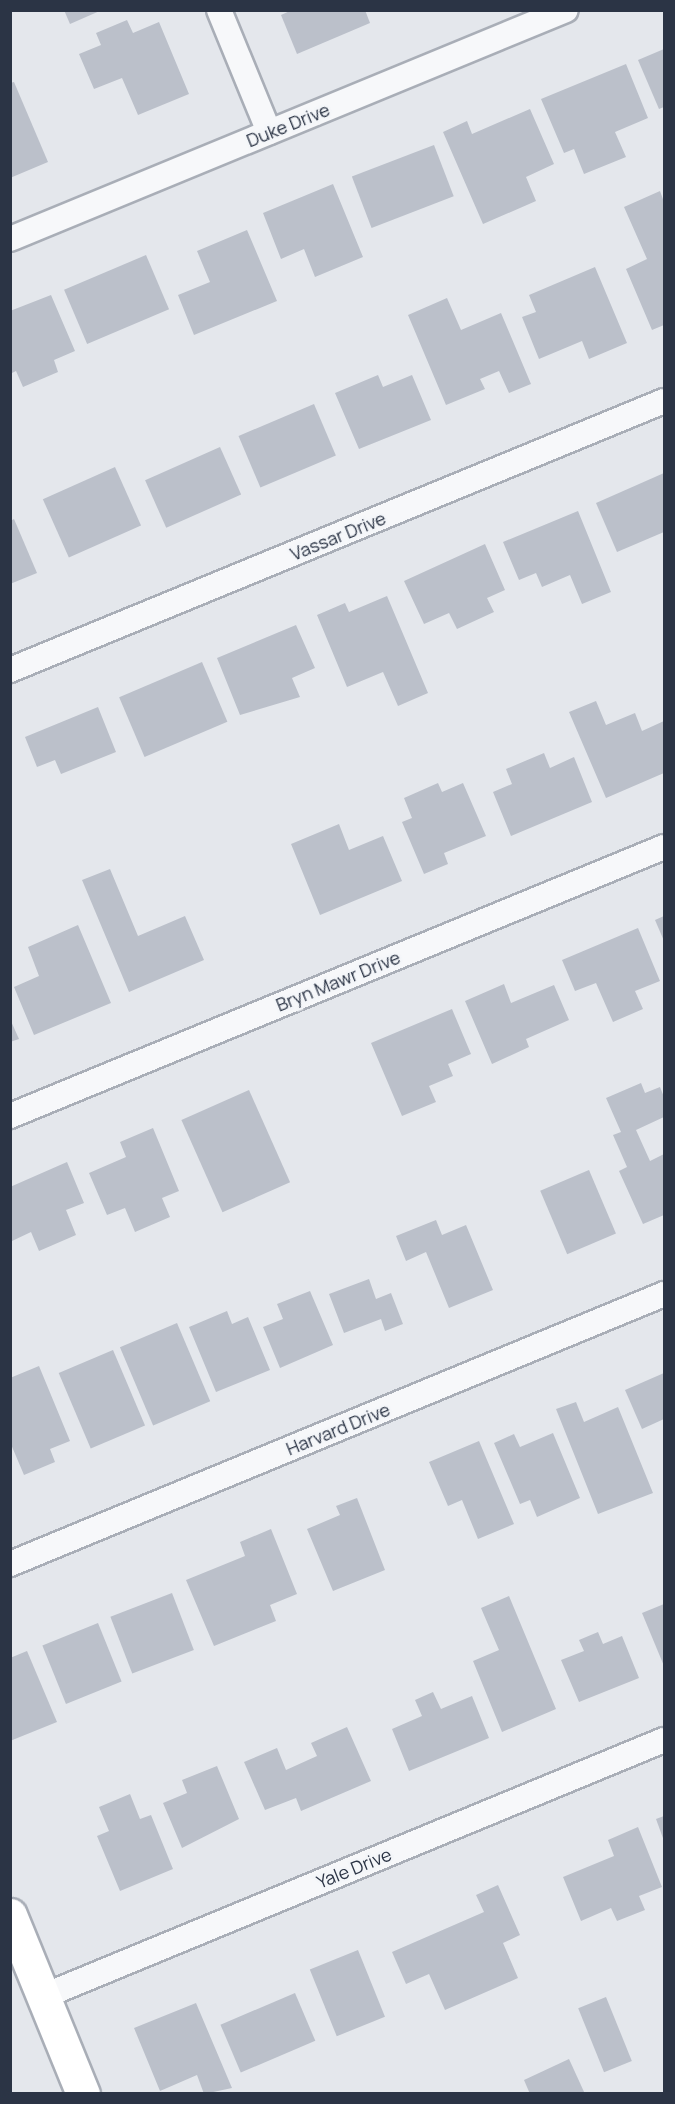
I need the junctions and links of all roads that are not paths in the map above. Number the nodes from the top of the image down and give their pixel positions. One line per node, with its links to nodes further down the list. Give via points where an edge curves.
1 (219, 10): 3 (street)
2 (566, 10): 3 (street, Duke Drive)
3 (269, 132): 4 (street, Duke Drive)
4 (10, 239)
5 (664, 401): 6 (street, Vassar Drive)
6 (10, 670)
7 (664, 847): 8 (street, Bryn Mawr Drive)
8 (10, 1116)
9 (664, 1294): 10 (street, Harvard Drive)
10 (10, 1564)
11 (664, 1740): 13 (street, Yale Drive)
12 (10, 1915): 13 (main road)
13 (44, 1996): 14 (main road)
14 (83, 2094)

